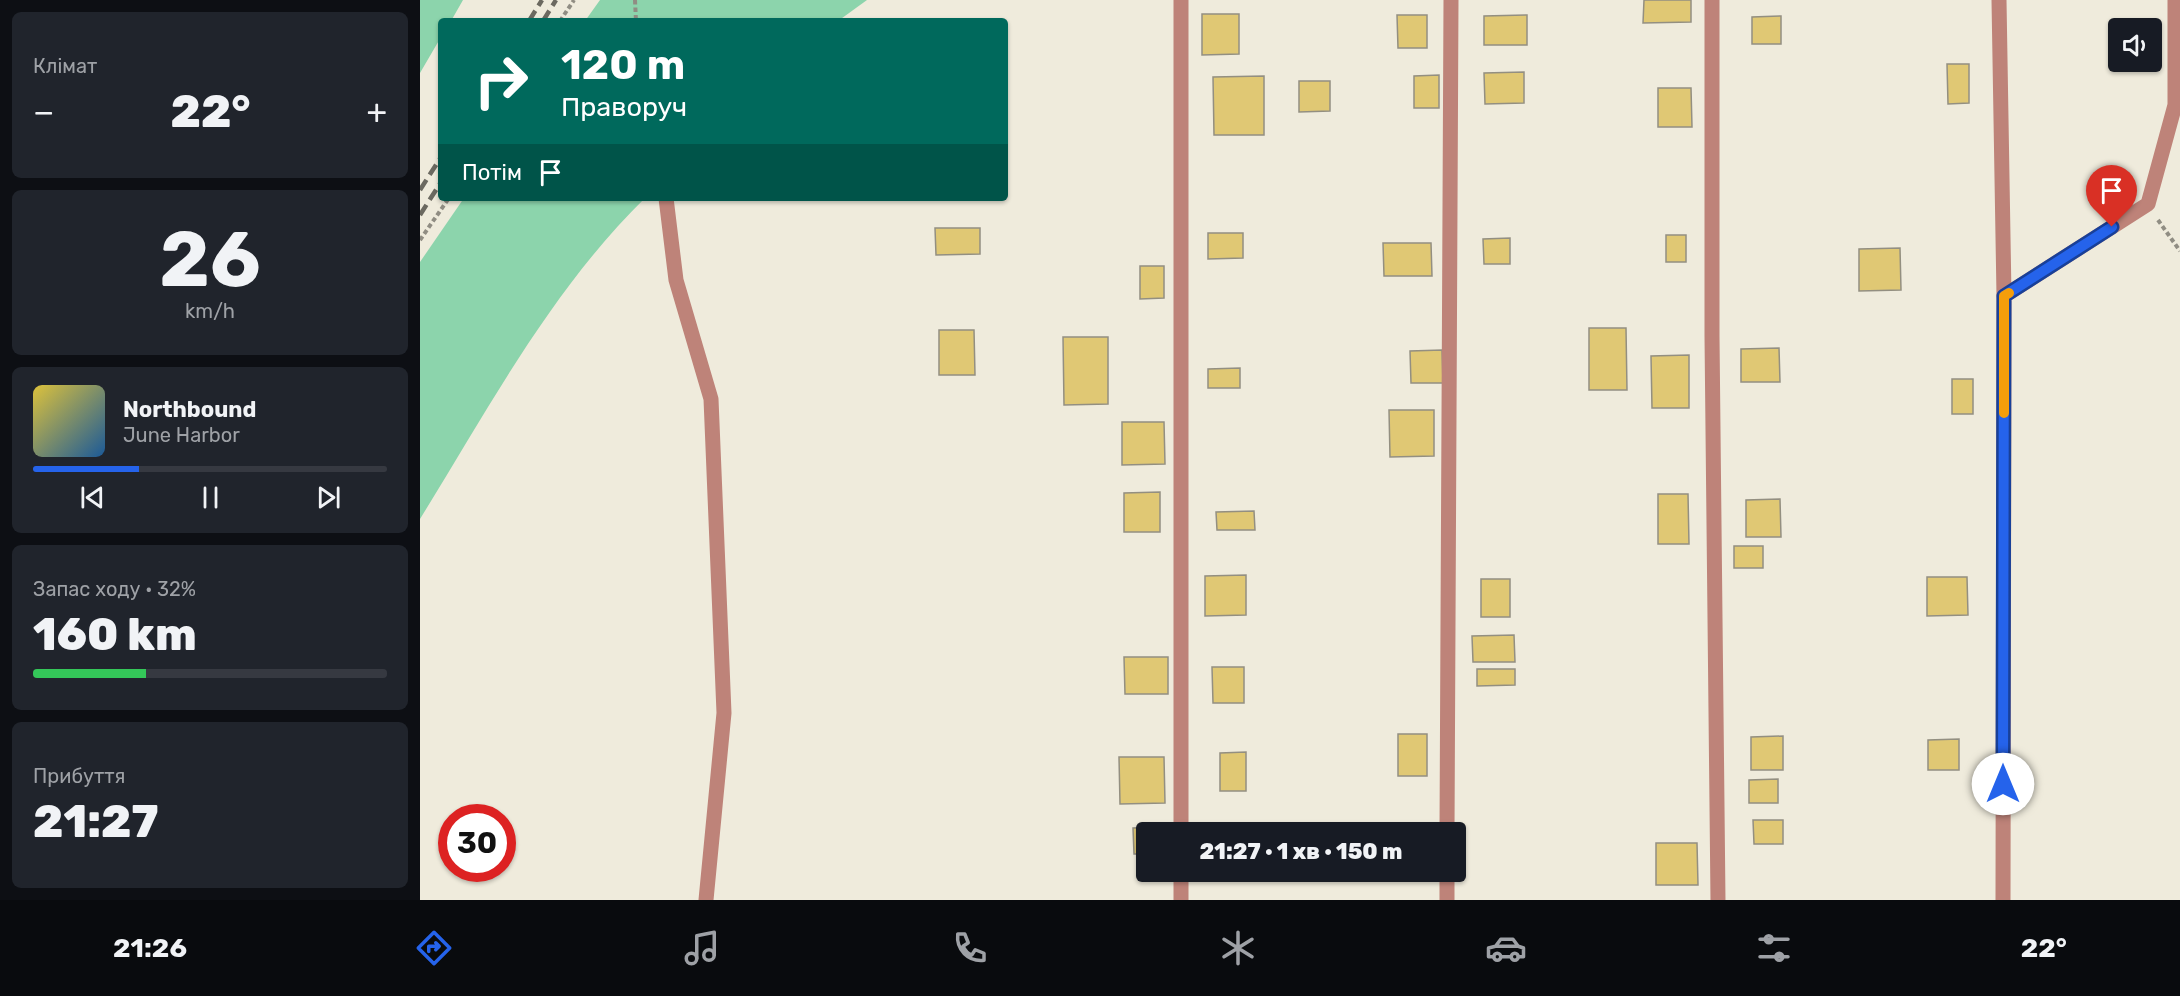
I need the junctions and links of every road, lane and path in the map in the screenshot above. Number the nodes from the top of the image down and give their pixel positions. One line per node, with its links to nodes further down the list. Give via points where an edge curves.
1 (574, 0): 8 (path)
2 (635, 0): 9 (path)
3 (1181, 0): 16 (street)
4 (1450, 0): 17 (street)
5 (1712, 0): 23 (street)
6 (1999, 0): 15 (street)
7 (2175, 0): 12 (street, via 2175,105)
8 (562, 18)
9 (636, 18)
10 (447, 201): 13 (path)
11 (666, 201): 20 (street, via 676,280 711,399 724,713)
12 (2148, 204): 14 (path); 15 (street)
13 (420, 240)
14 (2180, 251)
15 (2004, 296): 24 (street)
16 (1181, 822)
17 (1447, 822)
18 (1181, 882): 21 (street)
19 (1447, 882): 22 (street)
20 (706, 900)
21 (1181, 900)
22 (1447, 900)
23 (1718, 900)
24 (2003, 900)

